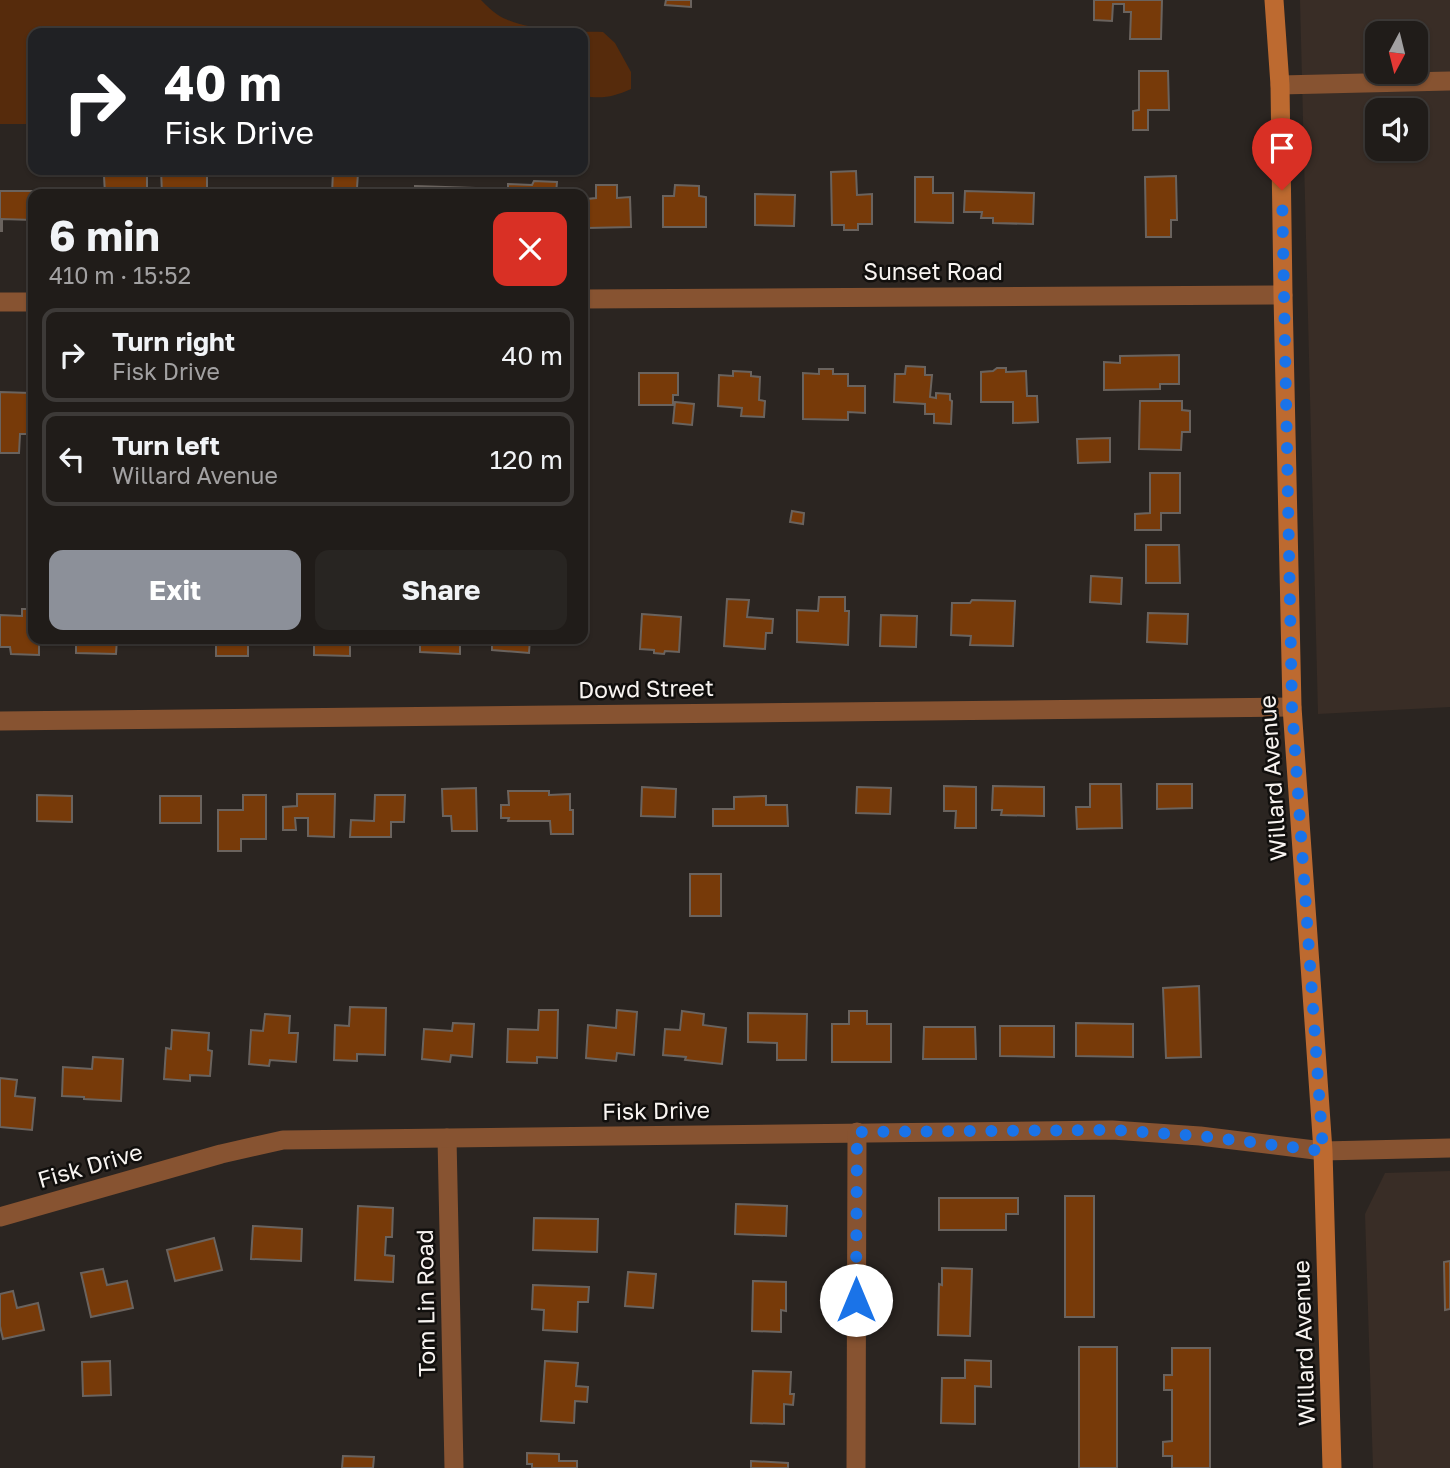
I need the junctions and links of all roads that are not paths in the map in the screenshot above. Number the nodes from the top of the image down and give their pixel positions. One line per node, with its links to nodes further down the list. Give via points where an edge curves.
1 (1274, 0): 3 (main road, Willard Avenue)
2 (1450, 81): 3 (street)
3 (1280, 85): 4 (main road, Willard Avenue)
4 (1283, 295): 5 (street, Sunset Road); 8 (main road, Willard Avenue)
5 (588, 299)
6 (0, 302): 7 (street)
7 (28, 302)
8 (1292, 707): 9 (street, Dowd Street); 13 (main road, Willard Avenue)
9 (0, 721)
10 (857, 1132): 11 (street, Fisk Drive); 13 (street, Fisk Drive, via 1112,1130); 16 (street)
11 (447, 1138): 14 (street, Fisk Drive, via 283,1140); 15 (street, Tom Lin Road)
12 (1450, 1148): 13 (street, Fisk Drive)
13 (1323, 1151): 17 (main road, Willard Avenue)
14 (0, 1217)
15 (454, 1468)
16 (856, 1468)
17 (1332, 1468)

